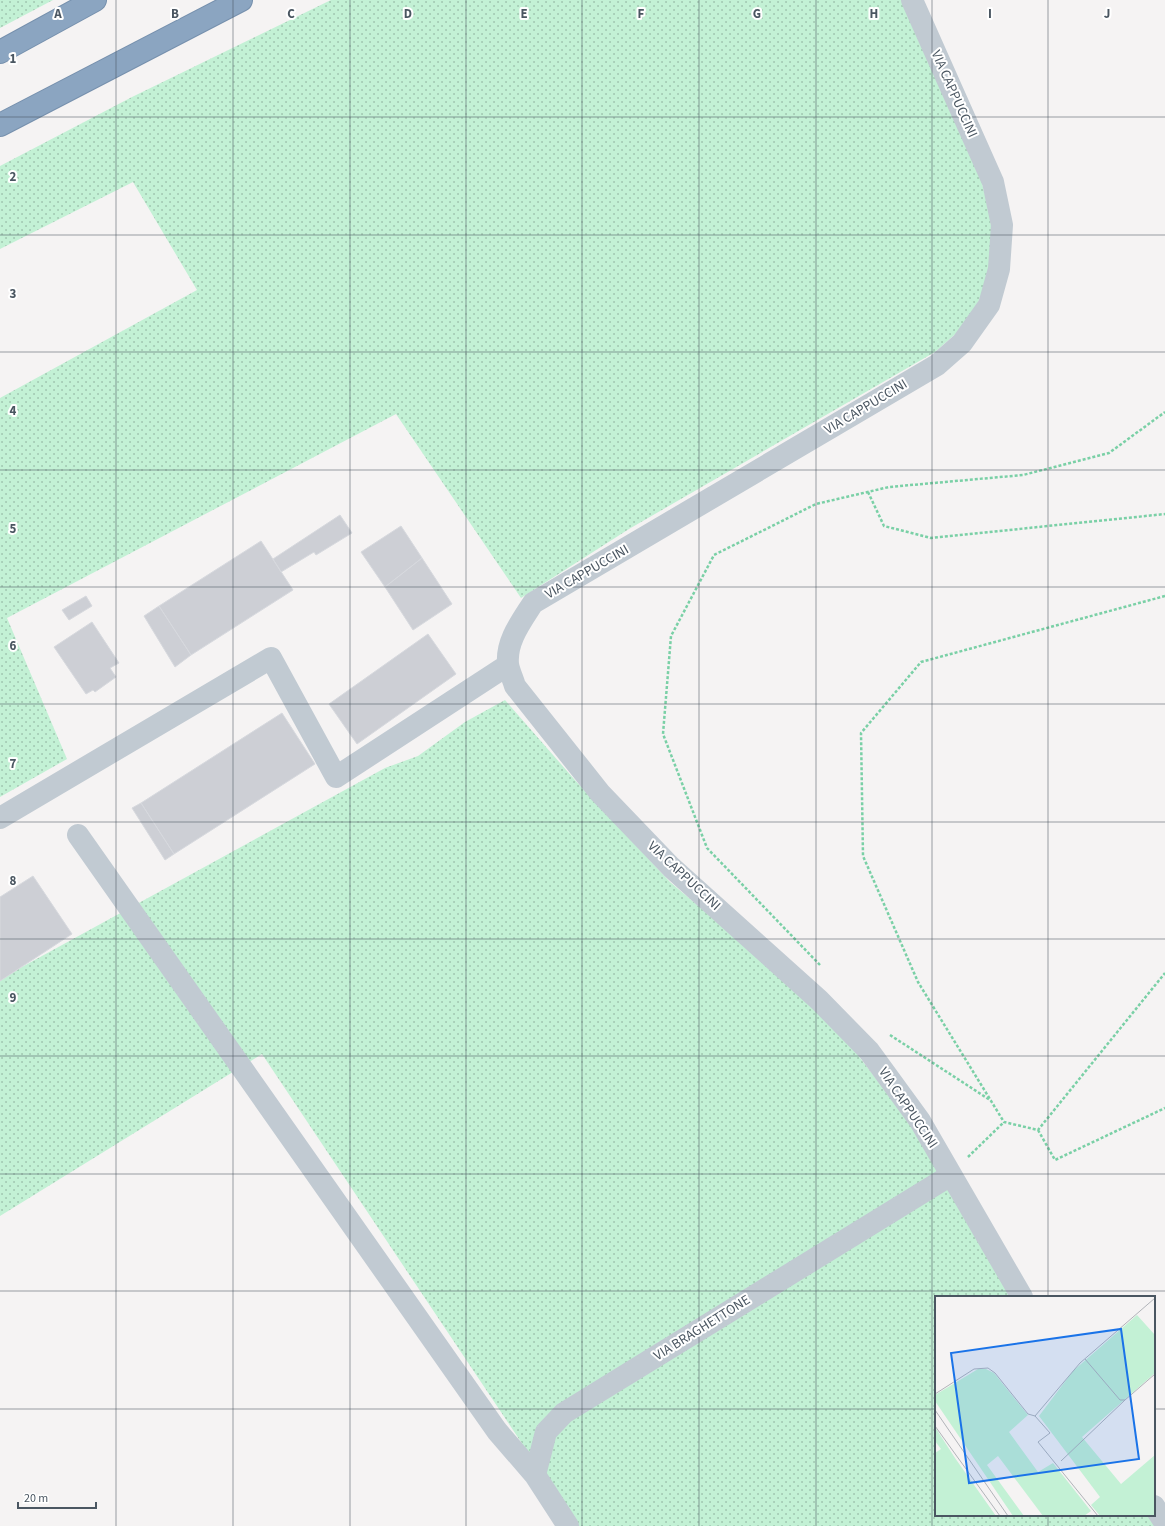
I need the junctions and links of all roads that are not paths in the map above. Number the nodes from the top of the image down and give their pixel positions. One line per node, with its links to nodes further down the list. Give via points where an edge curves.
1 (96, 0): 4 (highway)
2 (241, 0): 5 (highway)
3 (912, 0): 6 (street, VIA CAPPUCCINI, via 993,182 1002,225 999,269 989,306 962,343 937,365 533,604 515,630)
4 (0, 52)
5 (0, 125)
6 (508, 665): 7 (street, via 336,777 271,658); 9 (street, VIA CAPPUCCINI, via 514,686 600,793 671,867 819,1000 869,1051 920,1121)
7 (0, 818)
8 (78, 835): 11 (street, via 497,1431)
9 (951, 1175): 10 (street, VIA CAPPUCCINI); 11 (street, VIA BRAGHETTONE, via 564,1413 546,1432)
10 (1021, 1296)
11 (535, 1475): 14 (street)
12 (1155, 1508): 13 (street)
13 (1165, 1523)
14 (568, 1526)

